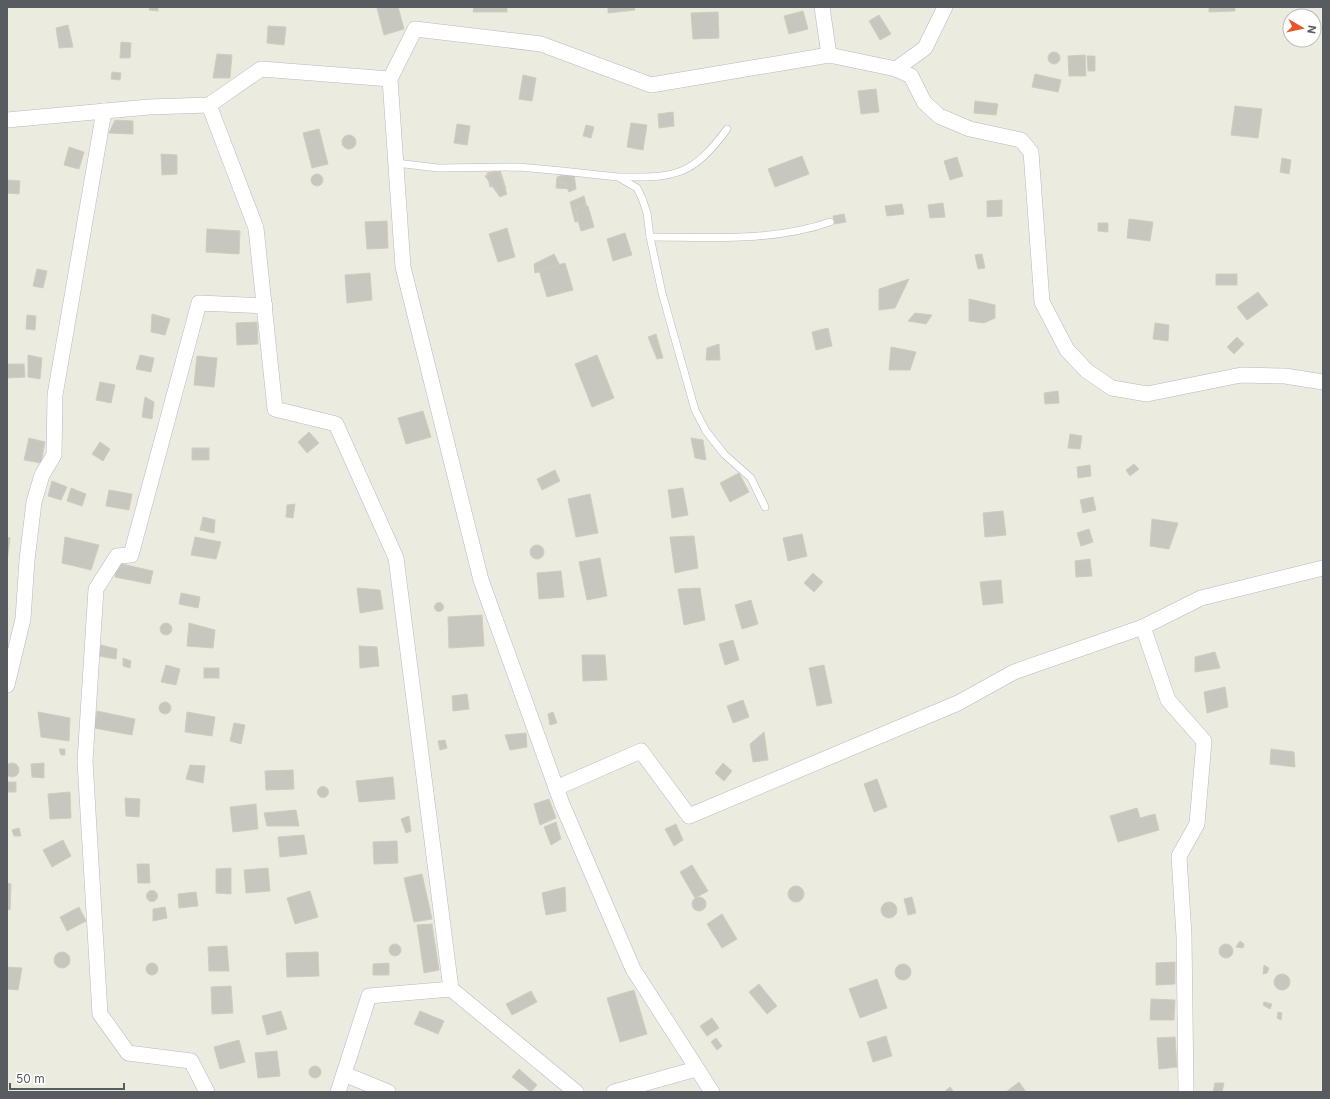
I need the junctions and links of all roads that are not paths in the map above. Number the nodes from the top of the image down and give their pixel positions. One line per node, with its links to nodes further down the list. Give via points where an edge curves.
1 (822, 7): 3 (street)
2 (945, 7): 4 (street, via 926,48)
3 (829, 55): 4 (street); 5 (street, via 651,85 541,44 415,29)
4 (896, 69): 15 (street, via 912,76 924,102 939,116 970,129 1021,140 1031,152 1042,302 1067,350 1087,371 1112,388 1148,394 1241,375 1285,376)
5 (390, 79): 6 (street, via 262,70); 10 (street)
6 (209, 105): 7 (street); 14 (street, via 256,228)
7 (104, 111): 8 (street); 19 (street, via 55,395 54,455 42,476 34,502 26,560 23,619)
8 (7, 120)
9 (727, 129): 11 (lane, via 709,151 687,170 657,177)
10 (396, 163): 11 (lane, via 438,168 519,167); 20 (street, via 403,267 481,580)
11 (618, 177): 13 (lane, via 636,188 642,198)
12 (830, 222): 13 (lane, via 811,229 757,236)
13 (650, 237): 16 (lane, via 662,293 695,410 706,431 724,454 751,478)
14 (265, 306): 21 (street, via 276,409 336,424 396,558); 24 (street, via 199,303 131,555 117,556 96,589 85,761 100,1014 128,1053 191,1060)
15 (1323, 382)
16 (765, 507)
17 (1323, 568): 18 (street, via 1201,598)
18 (1143, 627): 20 (street, via 1014,672 958,703 689,816 641,751); 30 (street, via 1168,700 1204,740 1197,824 1180,856)
19 (7, 685)
20 (556, 788): 22 (street, via 634,969)
21 (452, 989): 23 (street, via 369,996); 27 (street)
22 (696, 1069): 28 (street); 29 (street)
23 (344, 1074): 25 (street); 26 (street)
24 (207, 1092)
25 (338, 1092)
26 (388, 1092)
27 (576, 1092)
28 (614, 1092)
29 (712, 1092)
30 (1186, 1092)

